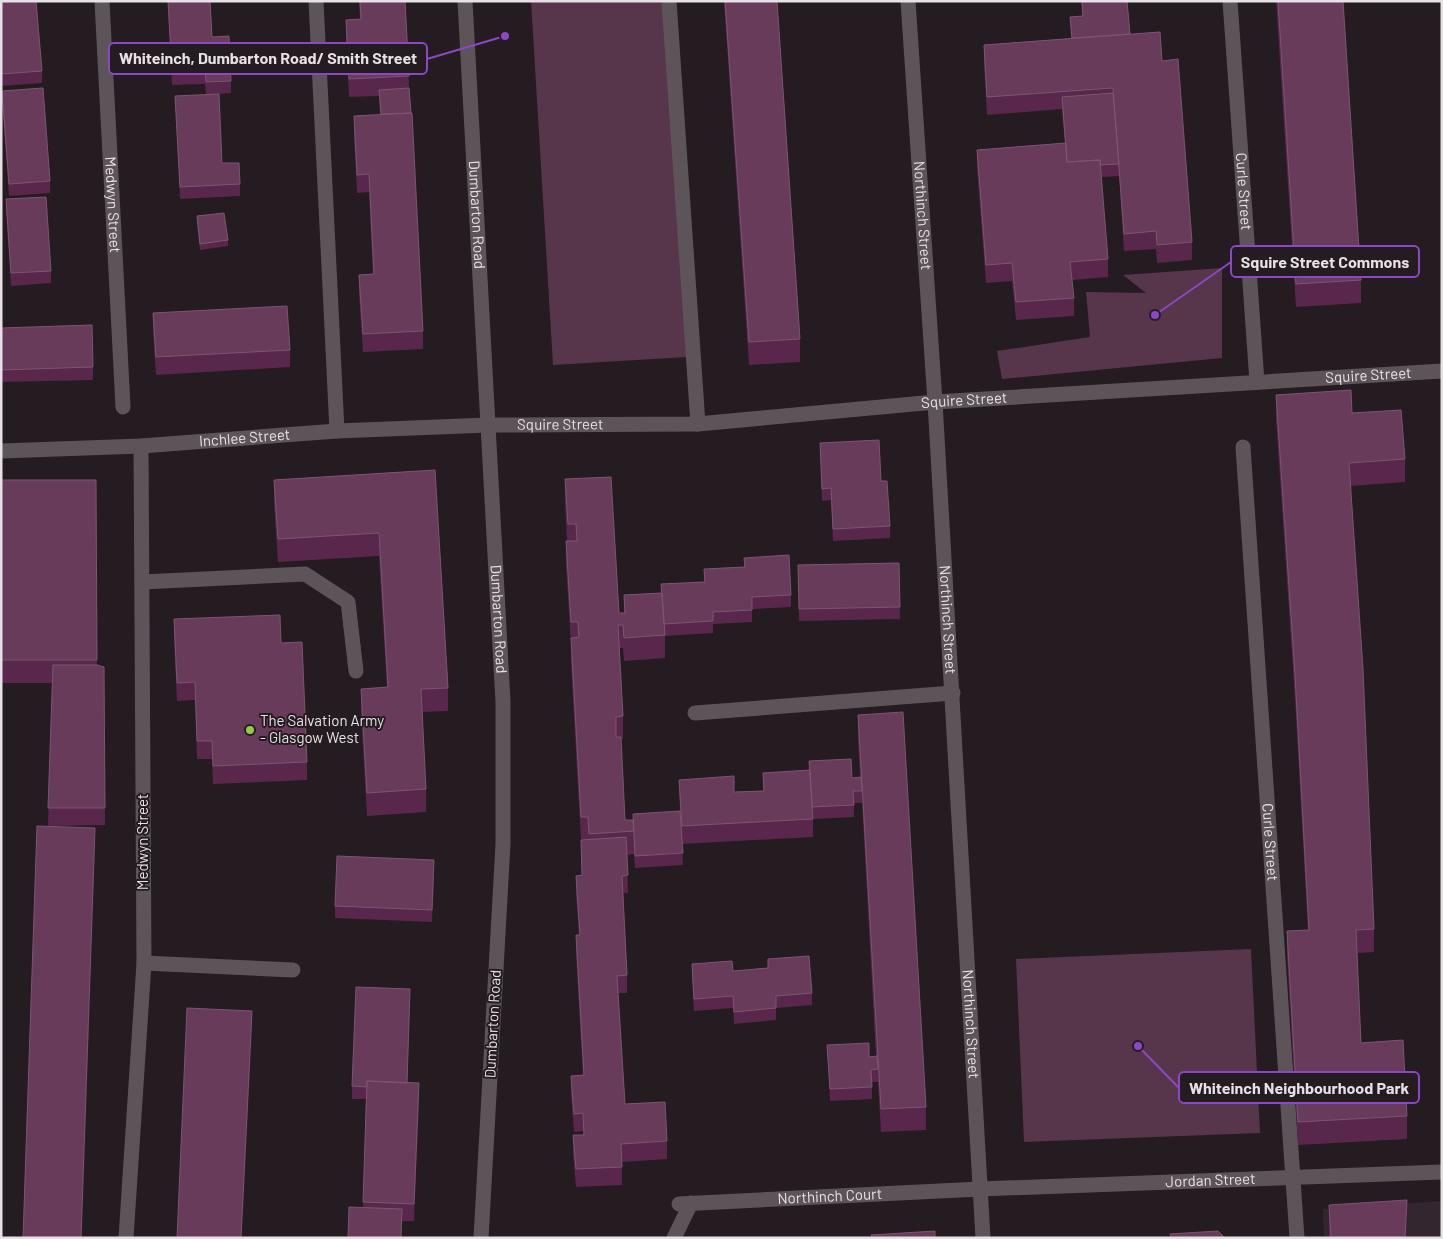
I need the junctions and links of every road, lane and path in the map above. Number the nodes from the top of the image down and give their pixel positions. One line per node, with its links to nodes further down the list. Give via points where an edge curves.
1 (102, 1): 10 (street, Medwyn Street)
2 (316, 1): 13 (street)
3 (465, 1): 12 (street, Dumbarton Road)
4 (669, 1): 11 (street)
5 (908, 1): 9 (street, Northinch Street)
6 (1230, 1): 8 (street, Curle Street)
7 (1442, 372): 8 (street, Squire Street)
8 (1257, 382): 9 (street, Squire Street)
9 (935, 402): 11 (street, Squire Street); 19 (street, Northinch Street)
10 (123, 406)
11 (698, 424): 12 (street, Squire Street)
12 (488, 425): 13 (street, Inchlee Street); 27 (street, Dumbarton Road, via 504,702 503,844)
13 (337, 431): 14 (street, Inchlee Street)
14 (142, 446): 16 (street, Inchlee Street); 17 (street, Medwyn Street)
15 (1243, 447): 24 (street, Curle Street)
16 (1, 451)
17 (142, 582): 18 (street, via 305,574 348,602); 21 (street, Medwyn Street)
18 (356, 671)
19 (952, 693): 20 (street); 25 (street, Northinch Street)
20 (695, 713)
21 (144, 964): 22 (street); 26 (street, Medwyn Street)
22 (293, 970)
23 (1442, 1172): 24 (street, Jordan Street)
24 (1293, 1177): 25 (street, Jordan Street); 30 (street, Curle Street)
25 (980, 1189): 28 (street, Northinch Court, via 685,1203); 29 (street, Northinch Street)
26 (126, 1238)
27 (481, 1238)
28 (674, 1238)
29 (983, 1238)
30 (1297, 1238)

